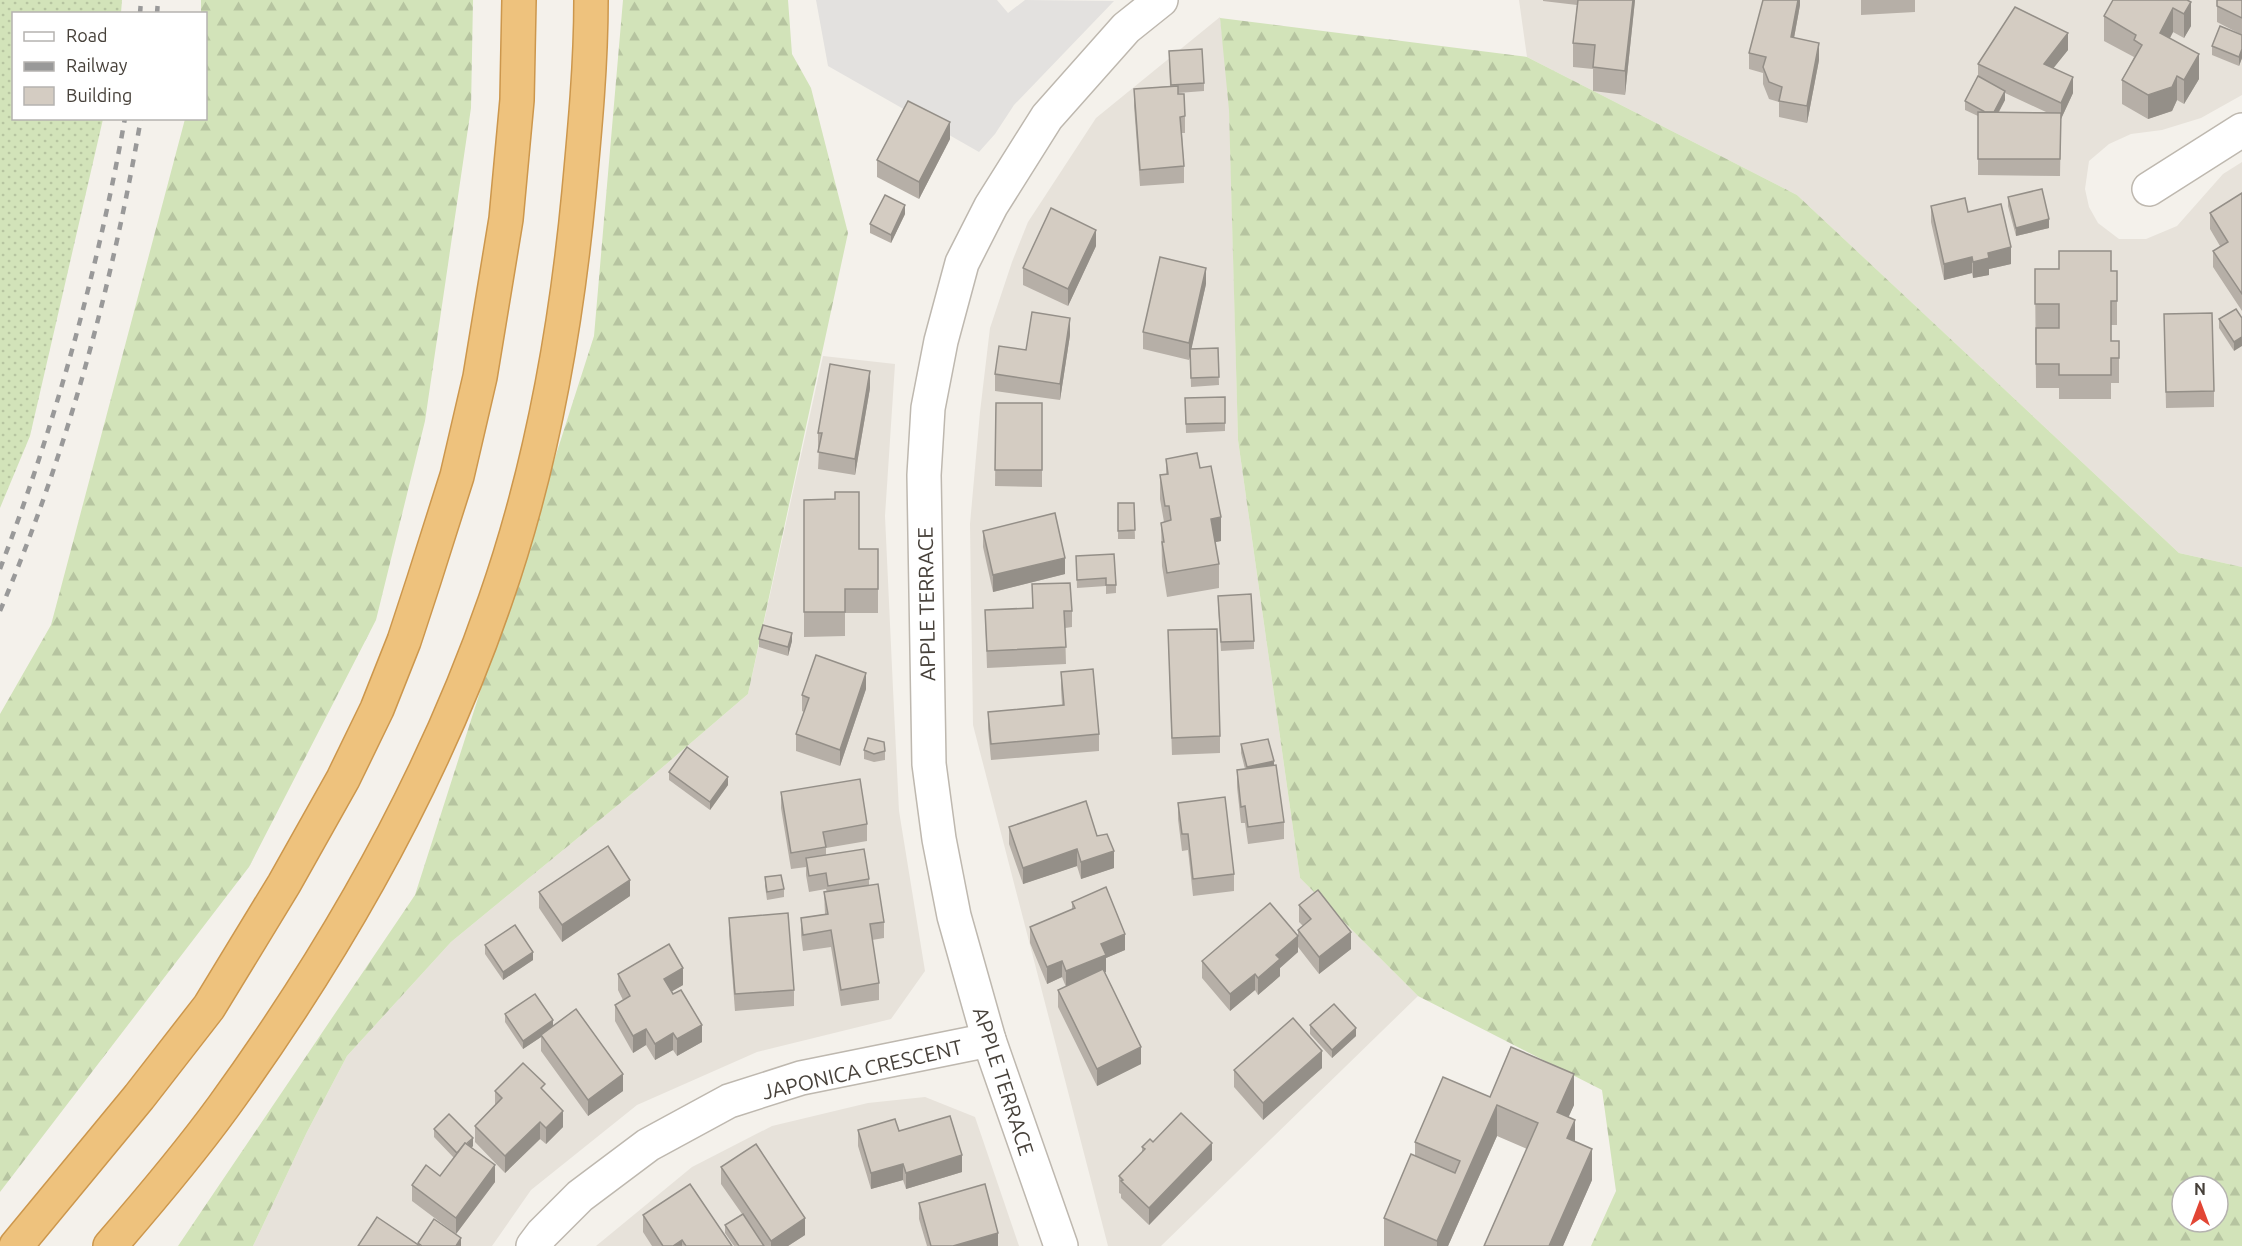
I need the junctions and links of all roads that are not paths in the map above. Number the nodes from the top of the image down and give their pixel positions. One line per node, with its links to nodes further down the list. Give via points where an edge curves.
1 (519, 0): 7 (highway, via 517,100 506,219 480,377 450,497 404,640 377,709 284,884 209,1007)
2 (591, 0): 8 (highway, via 591,58 575,229 546,416 496,599 463,687 428,769 382,858 279,1028 221,1110)
3 (1154, 5): 6 (street, APPLE TERRACE, via 1119,36 1047,117 991,206 962,263 928,408 924,475 928,764 954,916)
4 (2242, 130): 5 (street)
5 (2150, 189)
6 (989, 1040): 9 (street, JAPONICA CRESCENT, via 801,1078 729,1101 648,1145 580,1196); 10 (street, APPLE TERRACE)
7 (16, 1246)
8 (110, 1246)
9 (534, 1246)
10 (1061, 1246)

